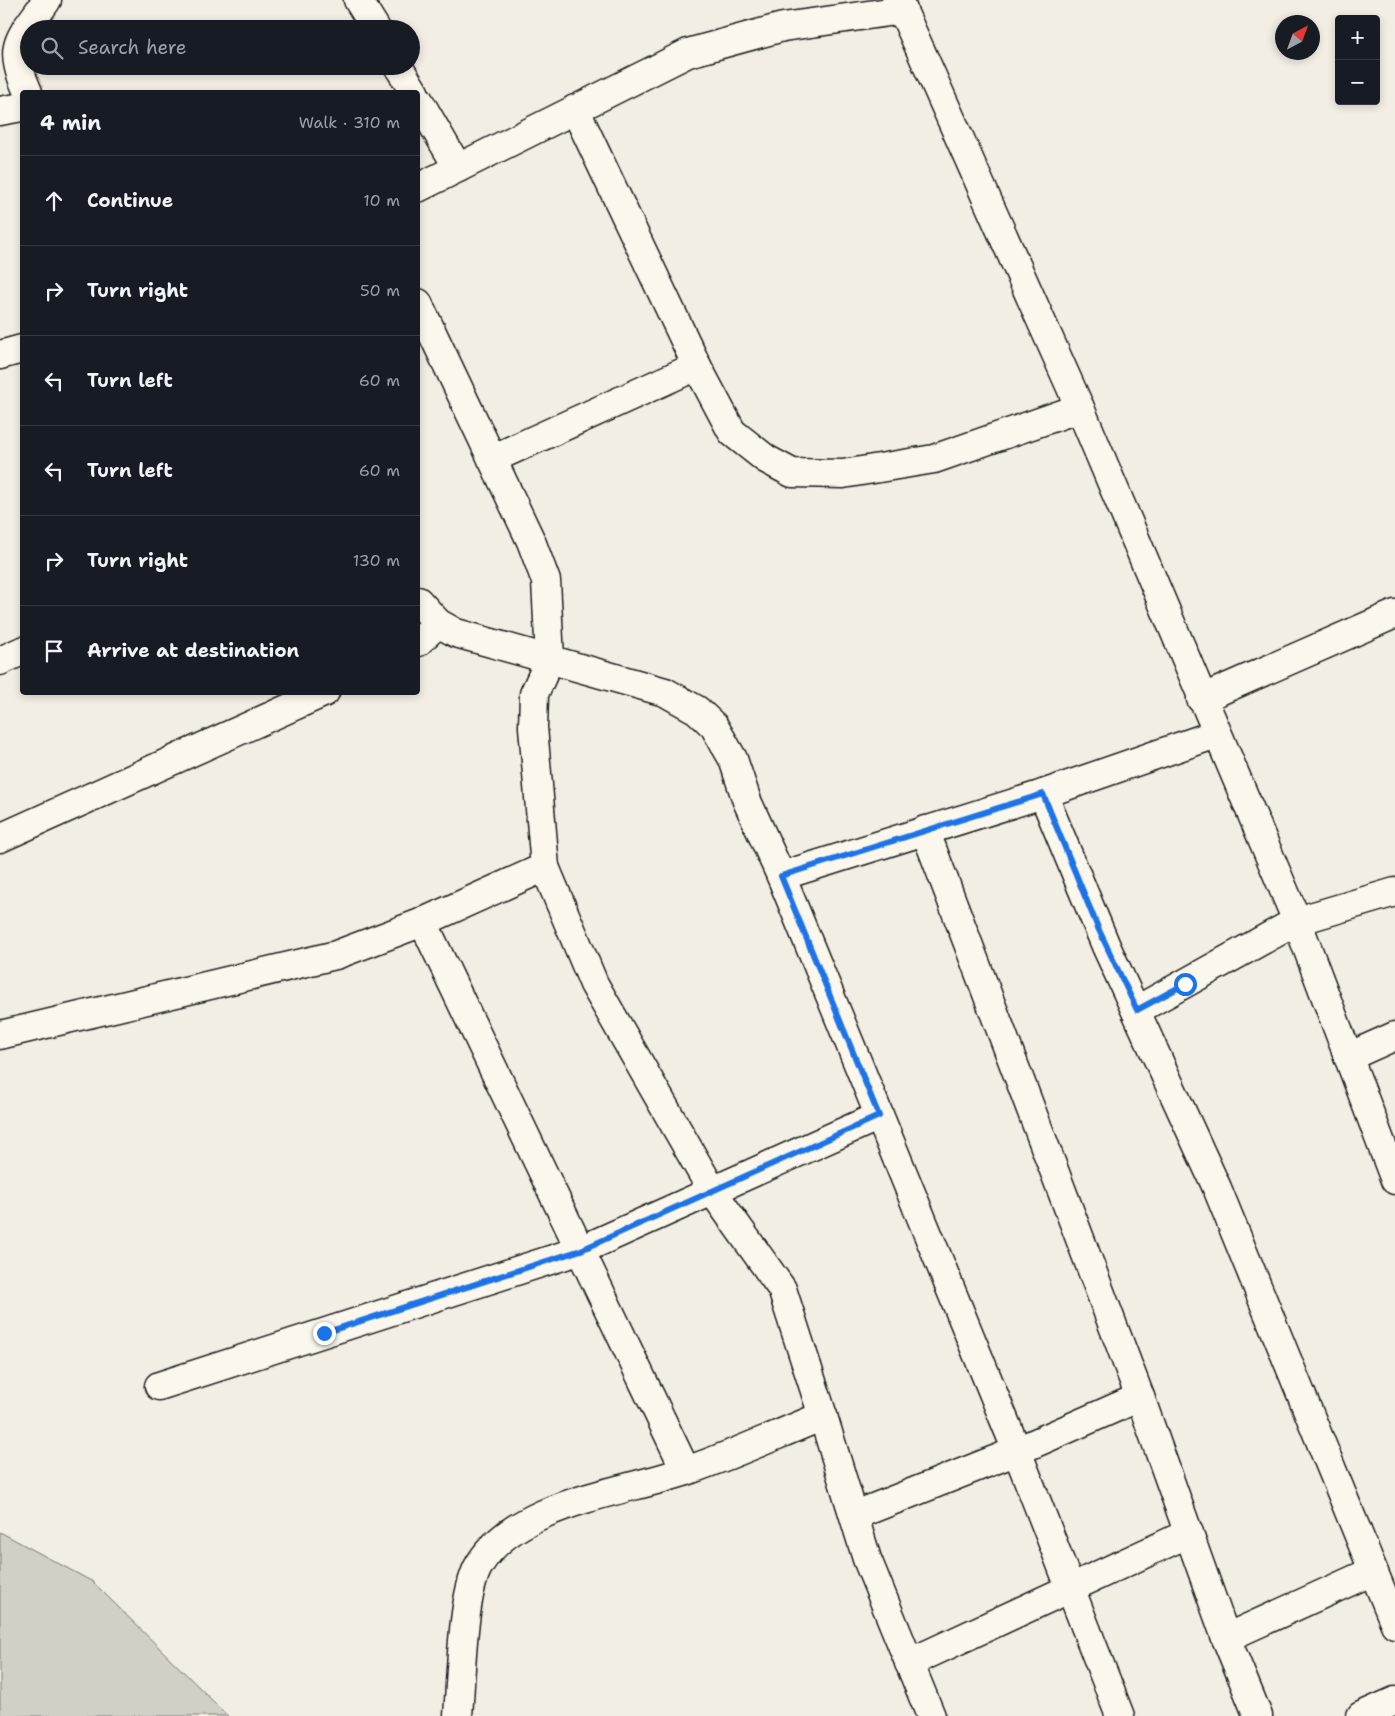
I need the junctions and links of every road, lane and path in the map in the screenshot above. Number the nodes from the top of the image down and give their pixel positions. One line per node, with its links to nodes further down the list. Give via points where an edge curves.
1 (47, 0): 4 (street)
2 (358, 0): 5 (street)
3 (900, 5): 12 (street, via 783,27 688,53); 20 (street)
4 (32, 20)
5 (370, 20)
6 (20, 39): 8 (street, via 16,50 18,71)
7 (404, 75): 9 (street)
8 (27, 90)
9 (413, 90)
10 (420, 102): 14 (street)
11 (20, 107): 13 (street)
12 (575, 110): 14 (street); 19 (street)
13 (0, 111)
14 (458, 168): 15 (street)
15 (420, 187)
16 (420, 307): 21 (street)
17 (20, 350): 18 (street)
18 (0, 355)
19 (697, 366): 20 (street, via 732,432 766,459 792,473 843,474 934,459); 21 (street)
20 (1080, 408): 30 (street)
21 (492, 459): 27 (street, via 546,581)
22 (420, 603): 24 (street)
23 (1395, 614): 30 (street)
24 (438, 623): 25 (street); 27 (street, via 456,633)
25 (420, 640)
26 (20, 652): 28 (street)
27 (550, 659): 35 (street, via 534,694); 36 (street, via 665,692 697,710 714,726 733,759 747,801)
28 (0, 661)
29 (318, 695): 34 (street)
30 (1201, 699): 31 (street)
31 (1216, 734): 32 (street); 38 (street)
32 (1043, 794): 33 (street); 40 (street, via 1102,936)
33 (925, 830): 36 (street); 49 (street)
34 (0, 838)
35 (545, 867): 39 (street); 46 (street, via 594,984)
36 (781, 876): 44 (street)
37 (1395, 892): 38 (street)
38 (1296, 921): 40 (street); 43 (street)
39 (423, 922): 41 (street, via 336,955); 47 (street)
40 (1137, 1010): 55 (street, via 1217,1188)
41 (0, 1035)
42 (1395, 1036): 43 (street)
43 (1348, 1057): 45 (street)
44 (879, 1116): 46 (street); 51 (street)
45 (1395, 1180)
46 (713, 1192): 47 (street); 50 (street, via 782,1289)
47 (581, 1250): 48 (street); 52 (street)
48 (159, 1386)
49 (1140, 1396): 51 (street); 54 (street)
50 (823, 1416): 52 (street); 53 (street)
51 (1017, 1451): 53 (street); 56 (street)
52 (686, 1471): 61 (street, via 546,1512 520,1524 500,1541 478,1567 468,1601)
53 (856, 1515): 59 (street, via 867,1559)
54 (1189, 1533): 56 (street); 58 (street)
55 (1373, 1571): 57 (street); 58 (street)
56 (1072, 1588): 59 (street); 63 (street)
57 (1395, 1624)
58 (1226, 1638): 64 (street)
59 (909, 1663): 62 (street)
60 (1395, 1701): 65 (street)
61 (458, 1716)
62 (931, 1716)
63 (1120, 1716)
64 (1258, 1716)
65 (1361, 1716)

